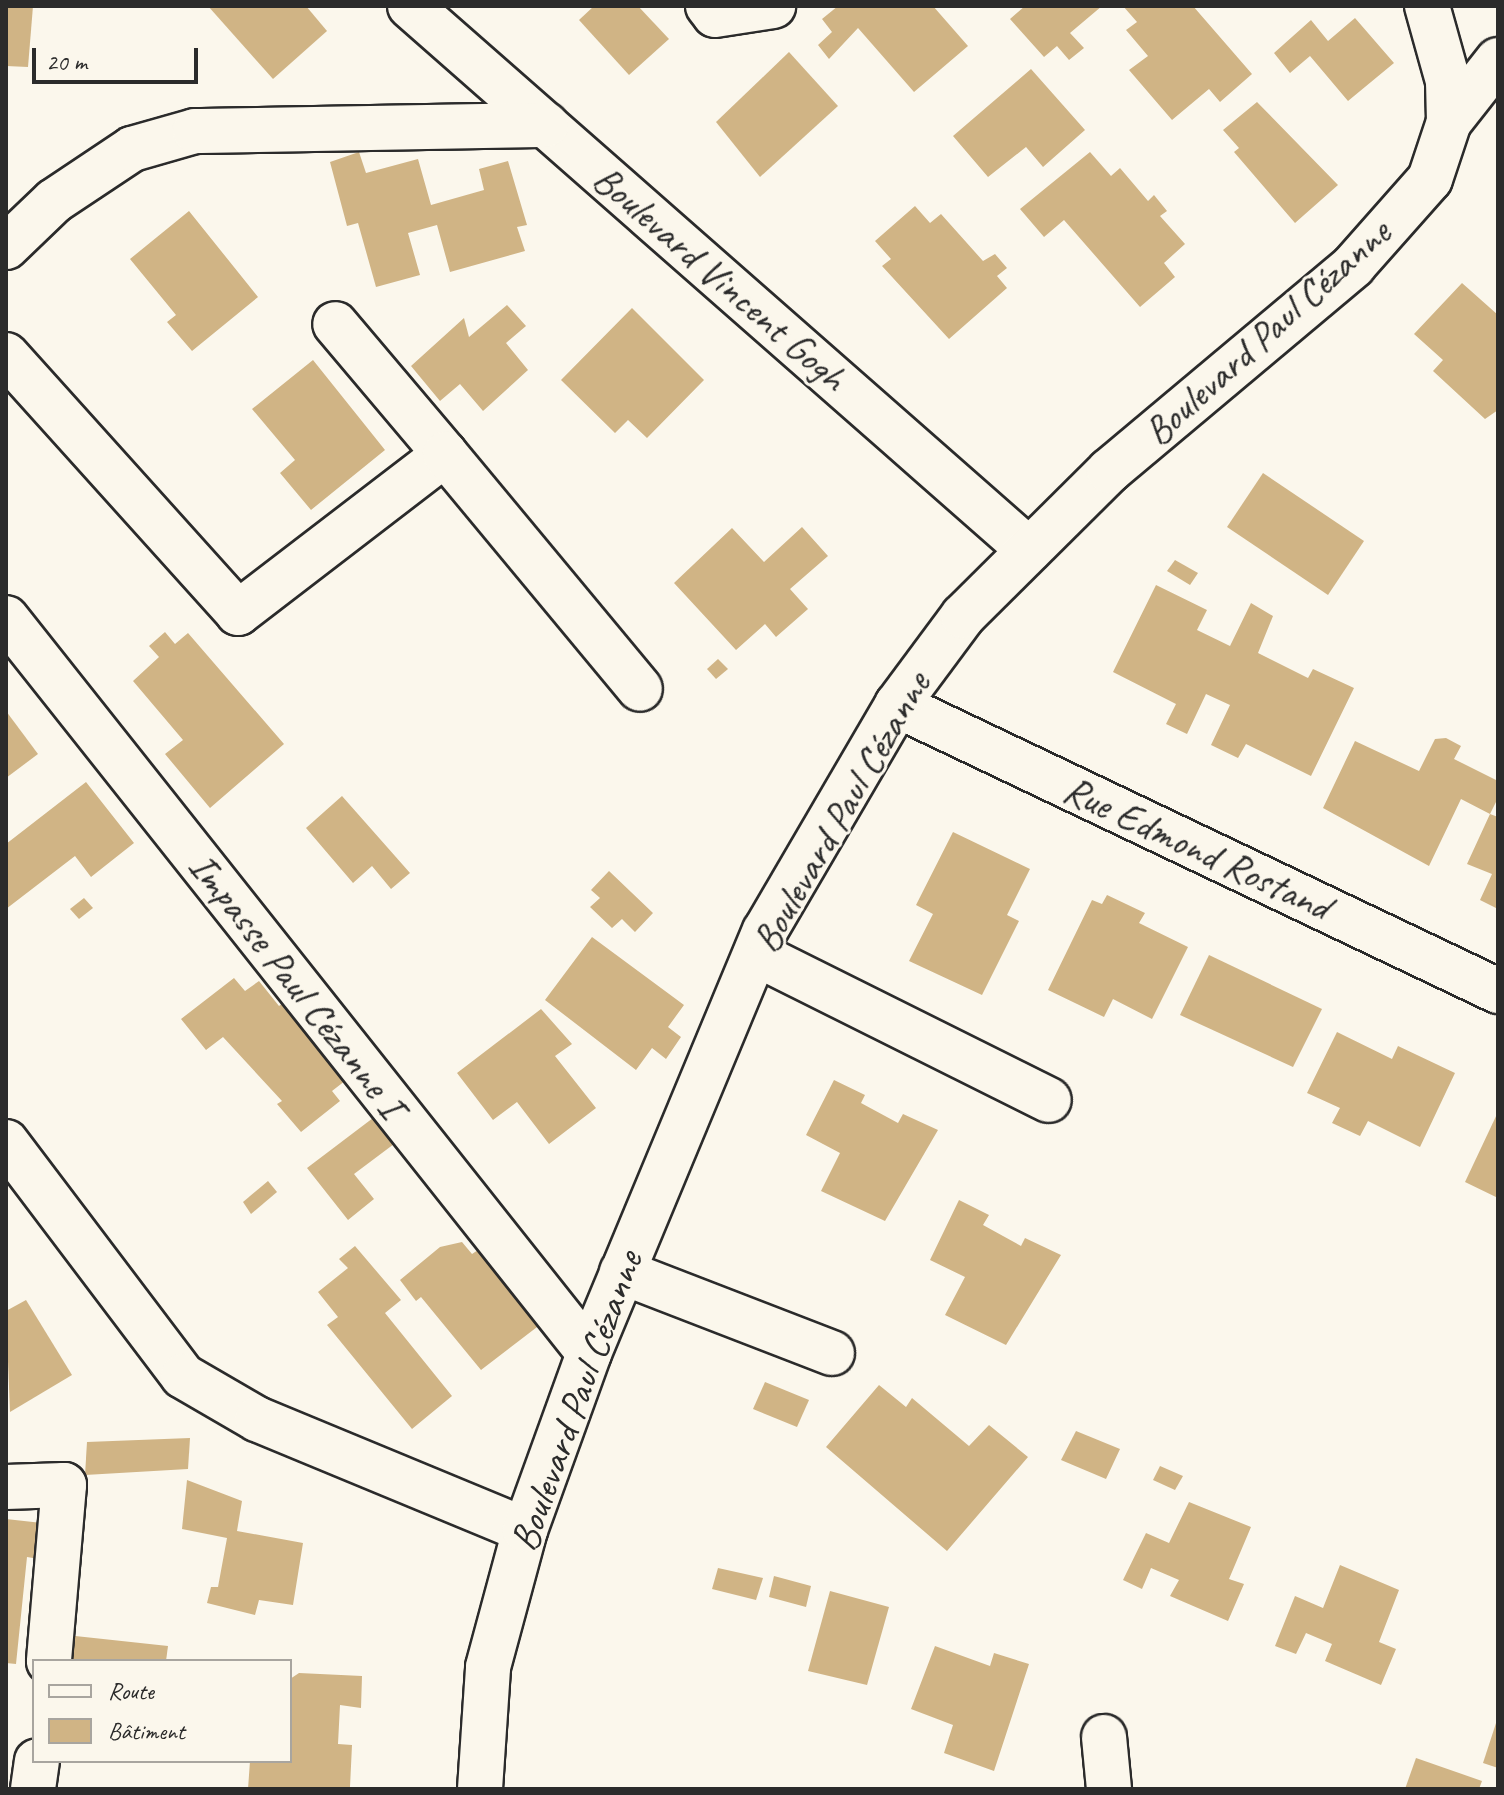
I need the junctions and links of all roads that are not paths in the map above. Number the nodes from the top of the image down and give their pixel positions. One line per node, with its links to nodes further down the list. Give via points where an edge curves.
1 (410, 6): 7 (street, Boulevard Vincent Gogh)
2 (708, 6): 3 (street, via 715,15)
3 (773, 6)
4 (1427, 6): 6 (street, Boulevard Paul Cézanne, via 1448,81)
5 (1498, 60): 6 (street)
6 (1449, 122): 12 (street, Boulevard Paul Cézanne, via 1430,179 1353,266 1109,471)
7 (546, 125): 8 (street, via 195,131 132,149 54,201); 12 (street, Boulevard Vincent Gogh)
8 (6, 247)
9 (335, 324): 11 (street)
10 (6, 355): 11 (street, via 238,613)
11 (445, 454): 14 (street)
12 (1029, 550): 15 (street, Boulevard Paul Cézanne, via 963,616)
13 (6, 618): 21 (street, Impasse Paul Cézanne I)
14 (640, 689)
15 (897, 705): 16 (street, Boulevard Paul Cézanne); 17 (street, Rue Edmond Rostand)
16 (756, 954): 18 (street); 20 (street, Boulevard Paul Cézanne)
17 (1498, 991)
18 (1049, 1100)
19 (6, 1142): 24 (street, via 183,1376 257,1419)
20 (622, 1272): 21 (street, Boulevard Paul Cézanne); 22 (street)
21 (589, 1353): 24 (street, Boulevard Paul Cézanne)
22 (832, 1353)
23 (6, 1487): 25 (street, via 64,1485)
24 (525, 1530): 29 (street, Boulevard Paul Cézanne, via 488,1667)
25 (49, 1659)
26 (1104, 1737): 30 (street)
27 (37, 1763): 28 (street)
28 (33, 1789)
29 (480, 1789)
30 (1109, 1789)

